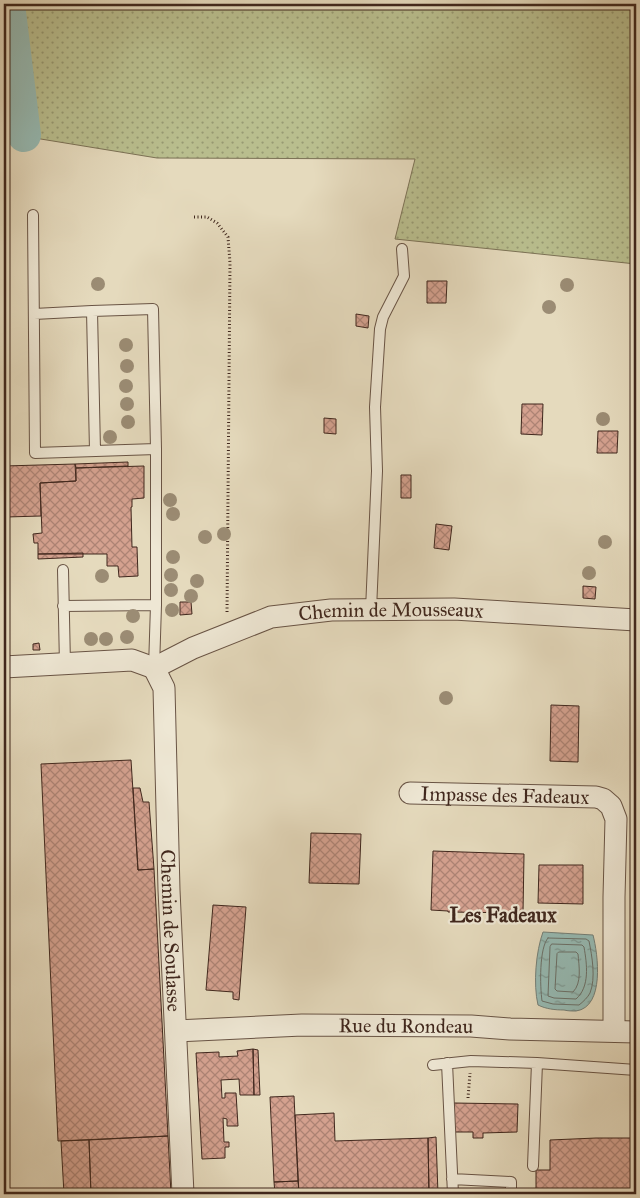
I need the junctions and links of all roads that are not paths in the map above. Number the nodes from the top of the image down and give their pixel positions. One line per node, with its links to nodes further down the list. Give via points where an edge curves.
1 (32, 214): 4 (lane)
2 (402, 249): 10 (lane, via 404,276 380,329)
3 (92, 311): 4 (lane); 5 (lane, via 153,309); 6 (lane)
4 (34, 314): 6 (lane, via 36,453)
5 (156, 449): 6 (lane); 8 (lane)
6 (95, 451)
7 (63, 570): 9 (lane)
8 (156, 605): 9 (lane); 14 (lane)
9 (64, 606): 12 (lane)
10 (370, 610): 11 (street, Chemin de Mousseaux, via 454,609); 14 (street, Chemin de Mousseaux, via 331,610 272,617 193,648)
11 (636, 620)
12 (64, 664): 13 (street); 14 (street, via 132,660)
13 (4, 667)
14 (154, 668): 17 (street, Chemin de Soulasse, via 164,688 168,890)
15 (410, 793): 16 (street, Impasse des Fadeaux, via 596,797 611,806 616,819)
16 (612, 1030): 17 (street, Rue du Rondeau, via 302,1025); 18 (street, Rue du Rondeau)
17 (176, 1032): 25 (street, Chemin de Soulasse)
18 (636, 1032)
19 (447, 1063): 20 (lane); 21 (lane); 24 (lane)
20 (537, 1063): 22 (lane); 23 (lane)
21 (432, 1065)
22 (636, 1070)
23 (533, 1166)
24 (452, 1179): 26 (lane); 27 (lane, via 511,1182)
25 (183, 1194)
26 (453, 1194)
27 (511, 1194)

